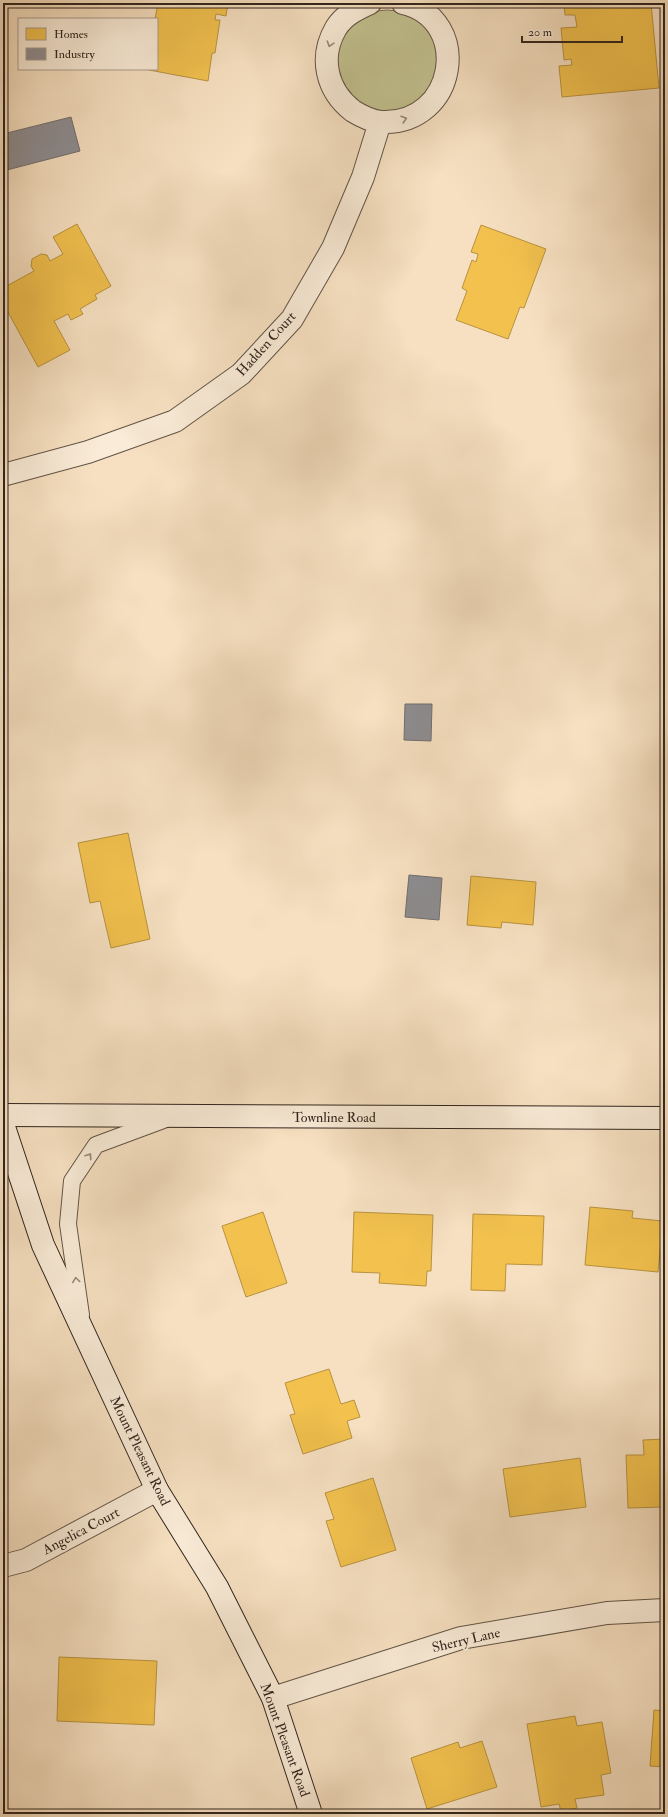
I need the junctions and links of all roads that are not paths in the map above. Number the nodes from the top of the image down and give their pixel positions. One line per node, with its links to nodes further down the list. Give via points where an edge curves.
1 (370, 3): 3 (street, one-way to 3, via 351,12 337,27 328,46 327,66 332,86 343,103 360,116)
2 (403, 3): 3 (street, one-way to 2, via 399,121 418,114 433,102 444,86 448,66 447,48 440,29 427,14)
3 (380, 122): 4 (street, Hadden Court, via 363,177 333,248 292,319 241,374 174,421 88,452)
4 (3, 475)
5 (3, 1115): 6 (street, Townline Road)
6 (175, 1116): 7 (street, Townline Road); 9 (lane, one-way to 6, via 68,1224 72,1181 96,1146)
7 (665, 1118)
8 (3, 1124): 9 (street, Mount Pleasant Road, via 43,1245)
9 (83, 1332): 10 (street, Mount Pleasant Road)
10 (157, 1490): 11 (street, Angelica Court, via 26,1560); 13 (street, Mount Pleasant Road, via 217,1587)
11 (3, 1566)
12 (665, 1610): 13 (street, Sherry Lane, via 607,1613 461,1638)
13 (273, 1698): 14 (street, Mount Pleasant Road)
14 (311, 1814)

